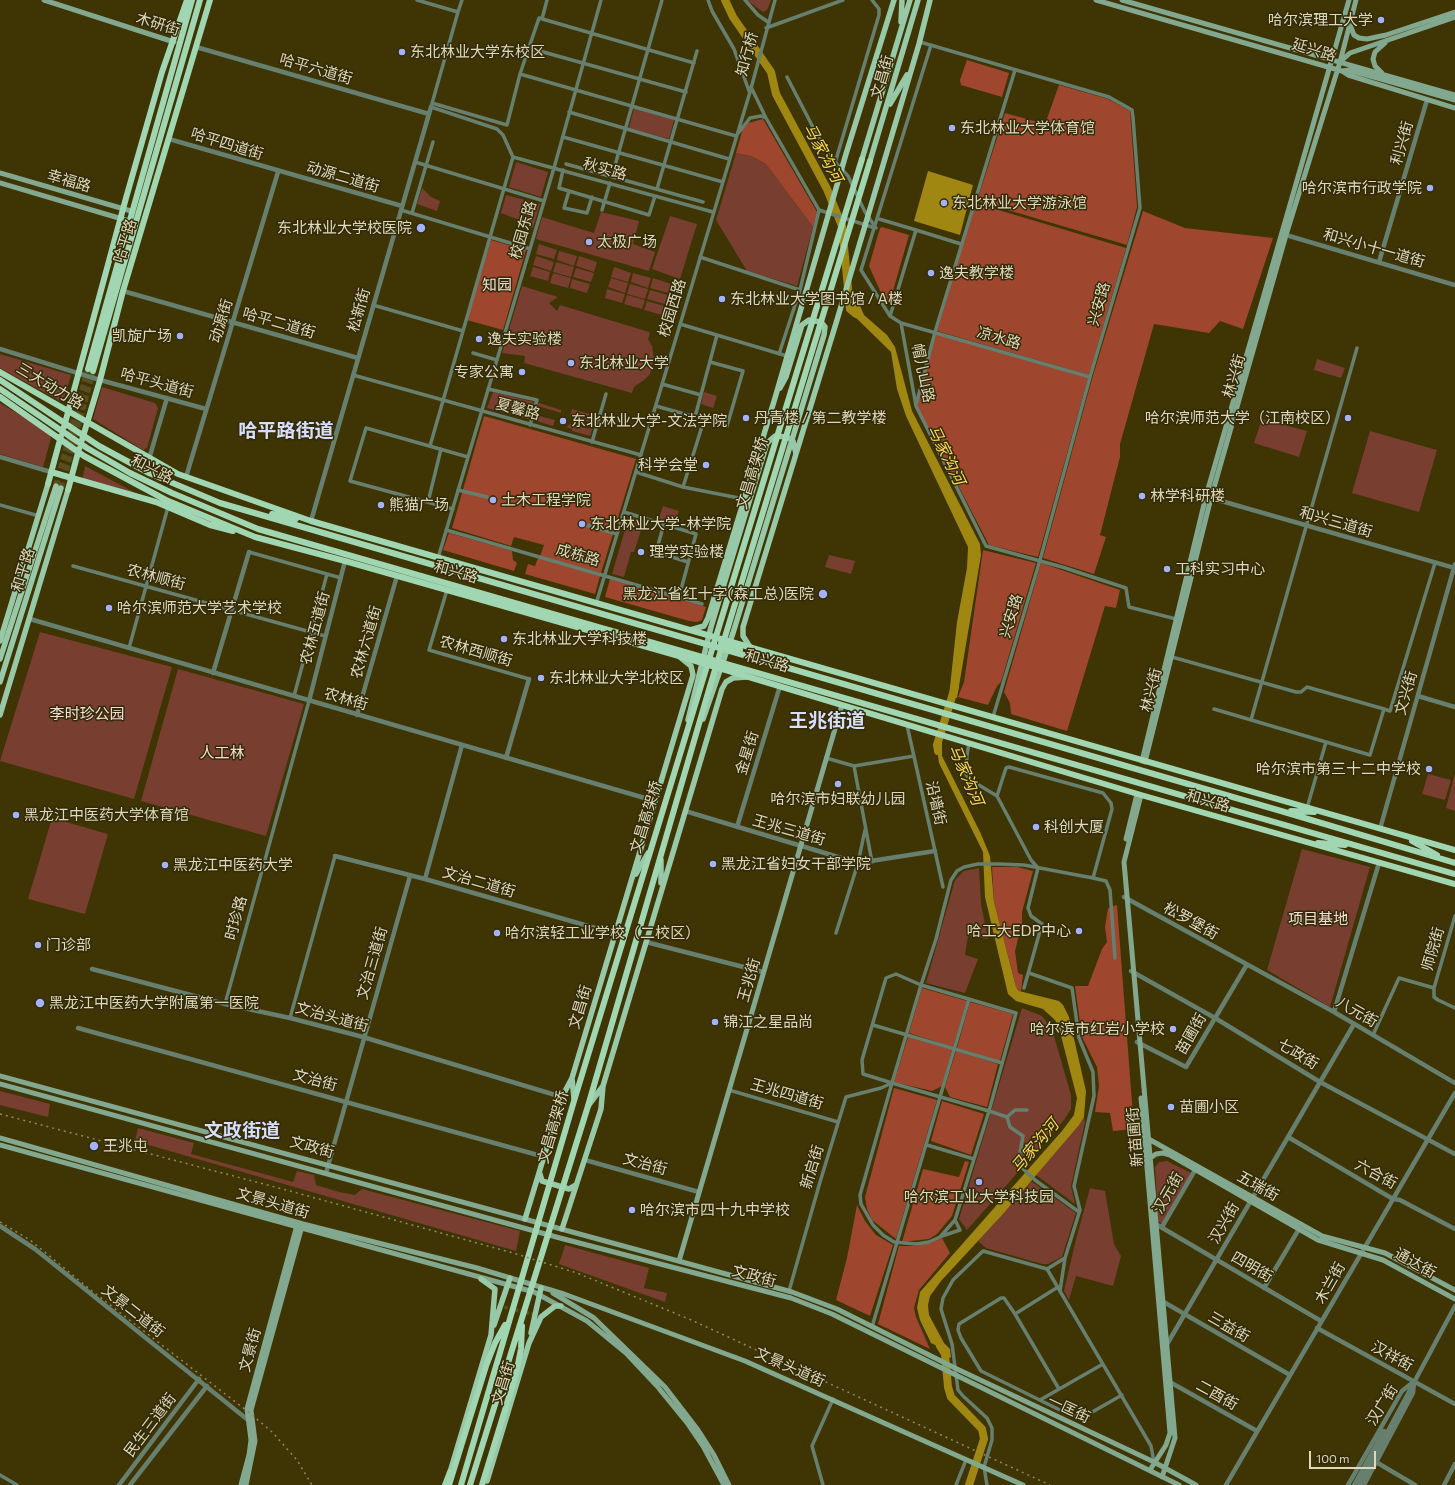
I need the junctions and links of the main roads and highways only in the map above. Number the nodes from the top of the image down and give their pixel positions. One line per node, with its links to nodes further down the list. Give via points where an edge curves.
1 (44, 0): 20 (main road, 木研街)
2 (187, 0): 20 (highway, 哈平路)
3 (192, 0): 20 (highway, 哈平路)
4 (200, 0): 20 (highway, 哈平路)
5 (210, 0): 39 (highway, 哈平路)
6 (894, 0): 46 (main road)
7 (902, 0): 18 (main road)
8 (910, 0): 18 (main road, 文昌街)
9 (918, 0): 30 (main road, 文昌街)
10 (931, 0): 24 (main road)
11 (1096, 0): 23 (main road, 延兴路)
12 (1122, 0): 21 (main road, 延兴路)
13 (1349, 0): 21 (main road, 林兴街)
14 (1356, 0): 17 (main road, 林兴街)
15 (1455, 12): 17 (main road, via 1367,39 1354,36)
16 (1455, 17): 19 (main road)
17 (1350, 24): 22 (main road, 林兴街)
18 (901, 28): 31 (main road, 文昌街)
19 (1391, 39): 22 (main road, via 1350,53); 26 (main road, via 1379,47 1374,56 1374,63)
20 (180, 43): 35 (highway, 哈平路, via 162,72); 36 (highway, 哈平路); 40 (highway, 哈平路)
21 (1332, 60): 22 (main road, 延兴路); 23 (main road, 林兴街)
22 (1340, 62): 25 (main road, 林兴街); 26 (main road, 延兴路)
23 (1330, 68): 25 (main road, 延兴路); 82 (main road, 林兴街, via 1206,496)
24 (911, 69): 30 (main road, via 888,108); 51 (main road)
25 (1340, 70): 28 (main road, via 1349,70); 29 (main road, 延兴路, via 1348,75); 82 (main road, 林兴街, via 1286,235 1211,498)
26 (1383, 74): 27 (main road, 延兴路)
27 (1455, 95)
28 (1455, 100)
29 (1455, 108)
30 (882, 125): 32 (main road, 文昌街)
31 (862, 159): 79 (highway, 文昌高架桥)
32 (870, 161): 80 (highway, 文昌高架桥, via 714,670)
33 (0, 173): 35 (main road, 幸福路)
34 (0, 183): 37 (main road, 幸福路)
35 (123, 209): 36 (main road, 幸福路); 37 (highway, 哈平路)
36 (132, 211): 38 (highway, 哈平路)
37 (120, 219): 38 (main road, 幸福路); 41 (highway, 哈平路)
38 (128, 221): 40 (highway, 哈平路, via 90,370); 41 (highway)
39 (144, 222): 40 (highway); 48 (highway, 哈平路)
40 (128, 244)
41 (106, 270): 47 (highway, 哈平路)
42 (0, 372): 47 (highway, 三大动力路)
43 (0, 380): 56 (highway, via 99,446 155,476)
44 (0, 389): 58 (highway, 和兴路, via 87,448 130,473)
45 (0, 397): 49 (highway)
46 (775, 398): 61 (main road); 80 (main road, via 786,377 804,323 812,320 821,322 825,327 824,335 733,633)
47 (68, 412): 48 (highway, 三大动力路); 49 (highway, 哈平路)
48 (88, 423): 50 (highway, 哈平路); 57 (highway, 和兴路, via 149,459 186,477)
49 (60, 439): 50 (highway); 52 (highway, 哈平路)
50 (78, 452): 53 (highway, 哈平路); 59 (highway, 和兴路, via 166,500)
51 (796, 456): 62 (main road); 79 (main road, via 793,441 787,437 775,436 767,443 711,627)
52 (51, 472): 53 (highway, 和兴路); 54 (highway, 哈平路)
53 (71, 478): 55 (highway, 哈平路); 59 (highway, 和兴路, via 168,507 210,525)
54 (48, 484): 65 (main road)
55 (61, 488): 68 (main road, 和平路); 73 (main road, 和平路); 77 (main road, via 30,620)
56 (240, 509): 57 (highway); 69 (highway)
57 (318, 522): 63 (highway, 和兴路)
58 (258, 529): 60 (highway); 89 (highway, 和兴路)
59 (255, 537): 60 (highway, 和兴路)
60 (302, 549): 67 (highway, 和兴路)
61 (713, 602): 62 (main road, via 718,616 725,619 735,620 744,616); 63 (main road, via 704,626)
62 (748, 610): 66 (main road, via 742,632)
63 (686, 630): 64 (highway, 和兴路)
64 (694, 632): 66 (highway, 和兴路); 69 (highway)
65 (0, 642)
66 (750, 647): 71 (highway, 和兴路)
67 (679, 656): 70 (highway, 和兴路); 74 (main road, 文昌街, via 693,669)
68 (0, 659)
69 (775, 664): 72 (highway, 和兴路)
70 (747, 677): 75 (main road, via 733,678 726,682); 76 (highway, 和兴路)
71 (850, 677): 72 (highway); 78 (highway, 和兴路)
72 (829, 680): 81 (highway, 和兴路)
73 (0, 682)
74 (687, 697): 75 (main road, via 694,690 702,688 715,695); 96 (main road, 文昌街)
75 (717, 704): 98 (main road)
76 (842, 705): 84 (highway, 和兴路); 120 (main road, 王兆街)
77 (0, 715)
78 (1015, 724): 81 (highway); 82 (highway, 和兴路)
79 (684, 736): 91 (highway, 文昌高架桥)
80 (696, 738): 92 (highway, 文昌高架桥)
81 (1049, 744): 83 (highway, 和兴路)
82 (1143, 762): 83 (highway); 86 (highway, 和兴路)
83 (1162, 777): 85 (highway, 和兴路)
84 (1139, 794): 88 (highway, 和兴路); 105 (main road, 新苗圃街, via 1121,861)
85 (1281, 811): 86 (highway); 93 (highway, 和兴路)
86 (1324, 812): 87 (highway, 和兴路)
87 (1404, 836): 90 (highway, 和兴路); 93 (highway)
88 (1302, 841): 89 (highway); 97 (highway, 和兴路)
89 (1361, 846): 95 (highway, 和兴路)
90 (1455, 850)
91 (649, 852): 96 (main road); 103 (highway, 文昌高架桥)
92 (660, 854): 98 (main road); 104 (highway, 文昌高架桥)
93 (1447, 861): 94 (highway, 和兴路)
94 (1455, 863)
95 (1455, 874)
96 (632, 881): 100 (main road, 文昌街)
97 (1455, 884)
98 (661, 890): 102 (main road)
99 (0, 1076): 112 (main road, 文政街)
100 (572, 1078): 103 (main road); 109 (main road, 文昌街, via 562,1097)
101 (0, 1084): 115 (main road, 文政街)
102 (603, 1086): 104 (main road); 110 (main road, via 601,1110)
103 (574, 1101): 130 (highway, 文昌高架桥)
104 (588, 1106): 131 (highway, 文昌高架桥)
105 (1145, 1137): 108 (main road, 新苗圃街); 111 (main road, 五瑞街); 113 (main road, 新苗圃街)
106 (0, 1138): 114 (main road, 文景头道街)
107 (0, 1145): 114 (main road, 文景头道街)
108 (1149, 1159): 111 (main road, 五瑞街, via 1163,1153); 113 (main road, 新苗圃街)
109 (540, 1172): 110 (main road, via 542,1181 569,1189); 112 (main road, 文昌街)
110 (577, 1183): 116 (main road)
111 (1251, 1200): 118 (main road, 五瑞街, via 1322,1236); 119 (main road, 五瑞街, via 1325,1243)
112 (525, 1219): 115 (main road); 116 (main road, 文政街)
113 (1153, 1222): 128 (main road, 新苗圃街)
114 (300, 1225): 121 (main road, 文景头道街); 122 (main road, 文景头道街); 143 (main road, 文景街, via 247,1409 251,1440); 144 (main road, 文景街, via 251,1410 255,1441)
115 (523, 1226): 117 (main road, 文政街)
116 (562, 1230): 117 (main road); 120 (main road, 文政街)
117 (560, 1238): 135 (main road, 文政街, via 791,1298 832,1314)
118 (1365, 1247): 125 (main road, 通达街, via 1394,1257)
119 (1361, 1254): 127 (main road, 通达街, via 1390,1263)
120 (679, 1261): 134 (main road, 文政街, via 789,1291 837,1309)
121 (510, 1278): 123 (main road); 124 (main road, 文景头道街)
122 (481, 1279): 123 (main road, 文景头道街); 132 (main road, via 495,1289)
123 (508, 1286): 124 (main road, 文景头道街); 126 (main road, 文景头道街); 132 (main road)
124 (541, 1288): 126 (main road); 150 (main road, 文景头道街, via 594,1318 653,1374 698,1430); 151 (main road, 文景头道街, via 564,1294 745,1361)
125 (1455, 1290)
126 (539, 1295): 129 (main road, 文景头道街); 133 (main road)
127 (1455, 1299)
128 (1159, 1300): 136 (main road, 新苗圃街); 136 (main road, 新苗圃街, via 1167,1345)
129 (561, 1306): 133 (main road, 文昌街, via 554,1306 541,1316); 149 (main road, 文景头道街, via 602,1333 626,1353 657,1386 703,1446)
130 (511, 1315): 140 (highway, via 495,1342); 147 (highway, 文昌高架桥)
131 (522, 1318): 142 (highway, via 522,1349); 148 (highway, 文昌高架桥)
132 (491, 1335): 140 (main road)
133 (529, 1343): 142 (main road, 文昌街)
134 (932, 1356): 137 (main road, 一匡街)
135 (932, 1363): 139 (main road, 一匡街)
136 (1168, 1382): 137 (main road, 新苗圃街, via 1170,1432 1166,1445); 138 (main road, 新苗圃街, via 1175,1438)
137 (1154, 1462): 138 (main road, 一匡街); 139 (main road, 新苗圃街)
138 (1166, 1469): 141 (main road, 新苗圃街); 153 (main road, 一匡街)
139 (1150, 1470): 141 (main road, 一匡街)
140 (451, 1474): 145 (highway); 146 (highway)
141 (1162, 1477): 152 (main road, 一匡街)
142 (484, 1483)
143 (241, 1485)
144 (246, 1485)
145 (445, 1485)
146 (449, 1485)
147 (459, 1485)
148 (470, 1485)
149 (724, 1485)
150 (729, 1485)
151 (1022, 1485)
152 (1179, 1485)
153 (1196, 1485)

